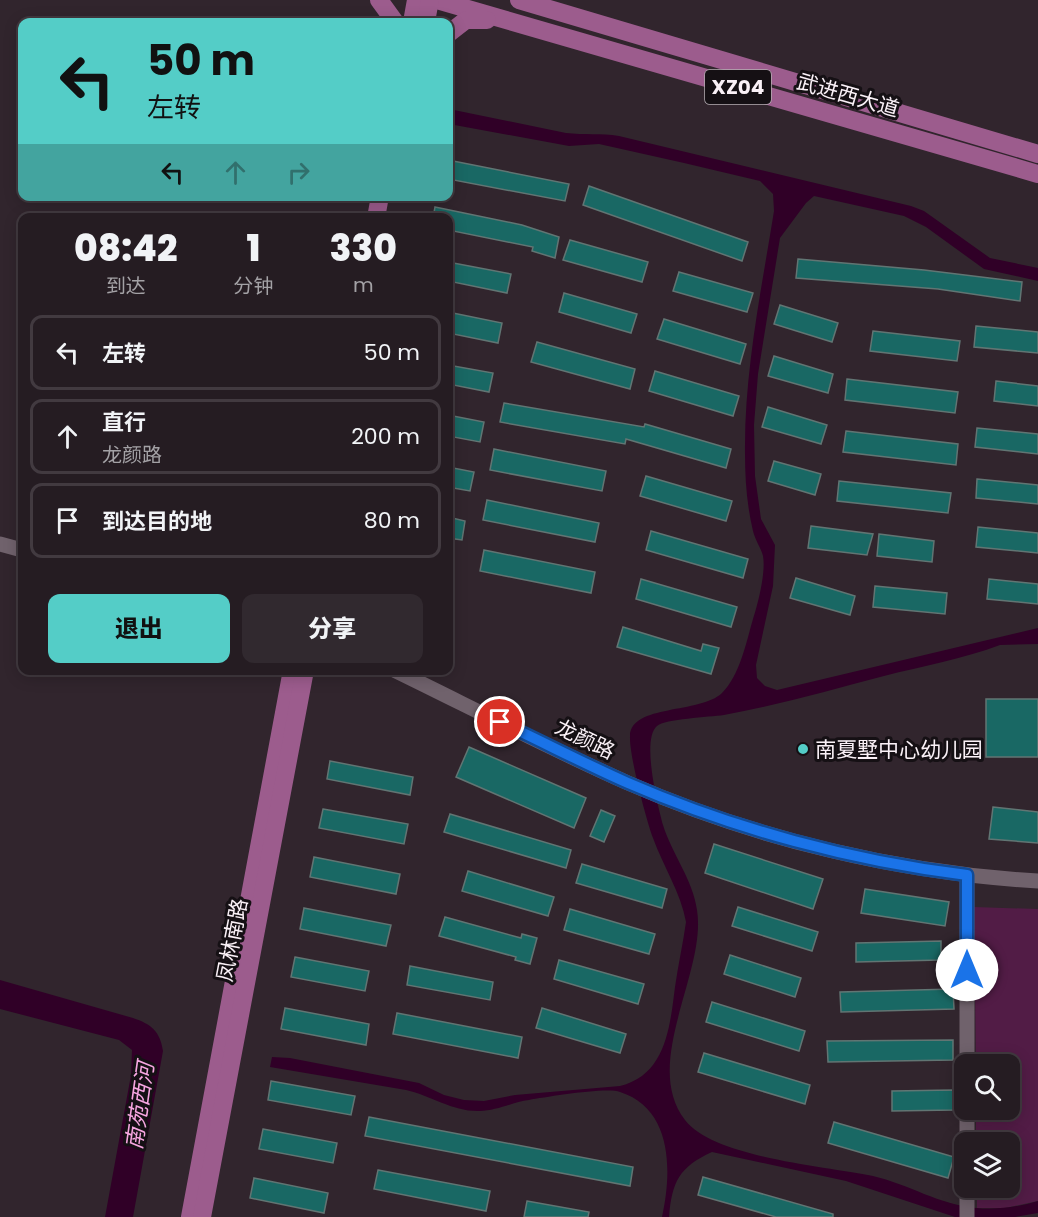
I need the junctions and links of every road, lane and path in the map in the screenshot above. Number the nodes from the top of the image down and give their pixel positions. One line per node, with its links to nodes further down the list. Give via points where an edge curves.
1 (379, 0): 8 (main road)
2 (416, 0): 9 (main road)
3 (430, 0): 10 (main road)
4 (437, 0): 11 (main road, 武进西大道 / XZ04)
5 (519, 0): 7 (main road, 武进西大道 / XZ04)
6 (537, 0): 7 (main road)
7 (577, 17): 13 (main road, 武进西大道 / XZ04)
8 (392, 18)
9 (413, 18)
10 (427, 18)
11 (511, 21): 12 (main road, via 466,20); 14 (main road, 武进西大道 / XZ04)
12 (453, 30)
13 (1038, 154)
14 (1038, 174)
15 (0, 544): 16 (street)
16 (18, 549)
17 (291, 675): 24 (main road, 凤林南路)
18 (304, 675): 25 (main road, 凤林南路)
19 (404, 675): 20 (street, 龙颜路, via 628,783 672,800 814,845)
20 (967, 875): 21 (street, 龙颜路); 22 (street)
21 (1038, 881)
22 (967, 1054)
23 (967, 1198): 26 (street)
24 (190, 1217)
25 (202, 1217)
26 (967, 1217)

